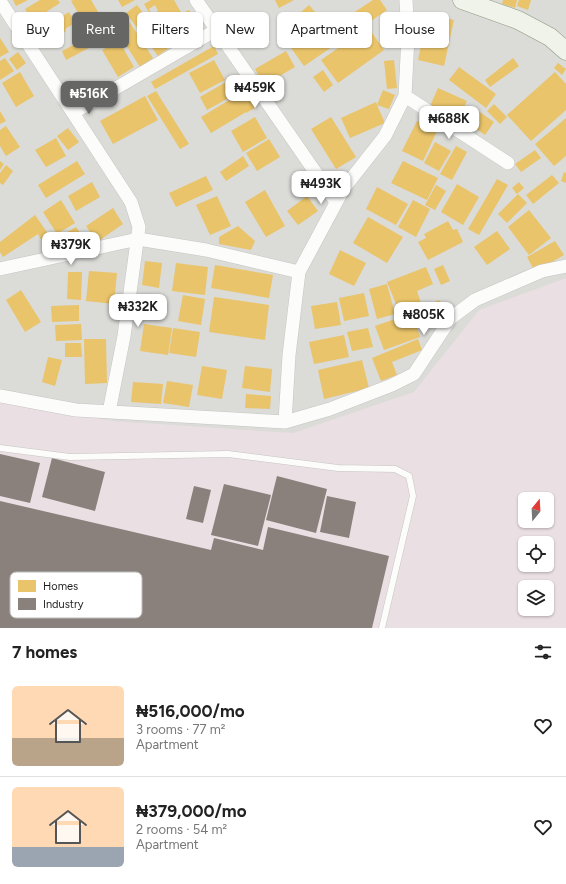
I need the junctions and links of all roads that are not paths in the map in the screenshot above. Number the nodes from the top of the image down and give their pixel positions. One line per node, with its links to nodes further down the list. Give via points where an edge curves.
1 (196, 0): 5 (street)
2 (406, 0): 9 (street, via 408,37)
3 (462, 0): 8 (street, via 518,20 550,37)
4 (0, 2): 10 (street)
5 (211, 22)
6 (211, 33): 10 (street)
7 (229, 48): 12 (street)
8 (566, 51)
9 (405, 96): 11 (street); 12 (street, via 385,136)
10 (73, 113): 13 (street, via 131,202 139,228)
11 (508, 163)
12 (336, 202): 16 (street)
13 (138, 240): 15 (street); 16 (street, via 206,250); 18 (street, via 124,336)
14 (566, 266): 19 (street, via 542,272 469,304 451,318 414,374 330,409)
15 (0, 268)
16 (299, 272): 19 (street, via 289,355)
17 (0, 396): 18 (street, via 76,410)
18 (109, 412): 19 (street)
19 (285, 422)
20 (0, 448): 21 (lane, via 70,457 228,454 338,468 395,470 409,476 413,496)
21 (382, 628)

